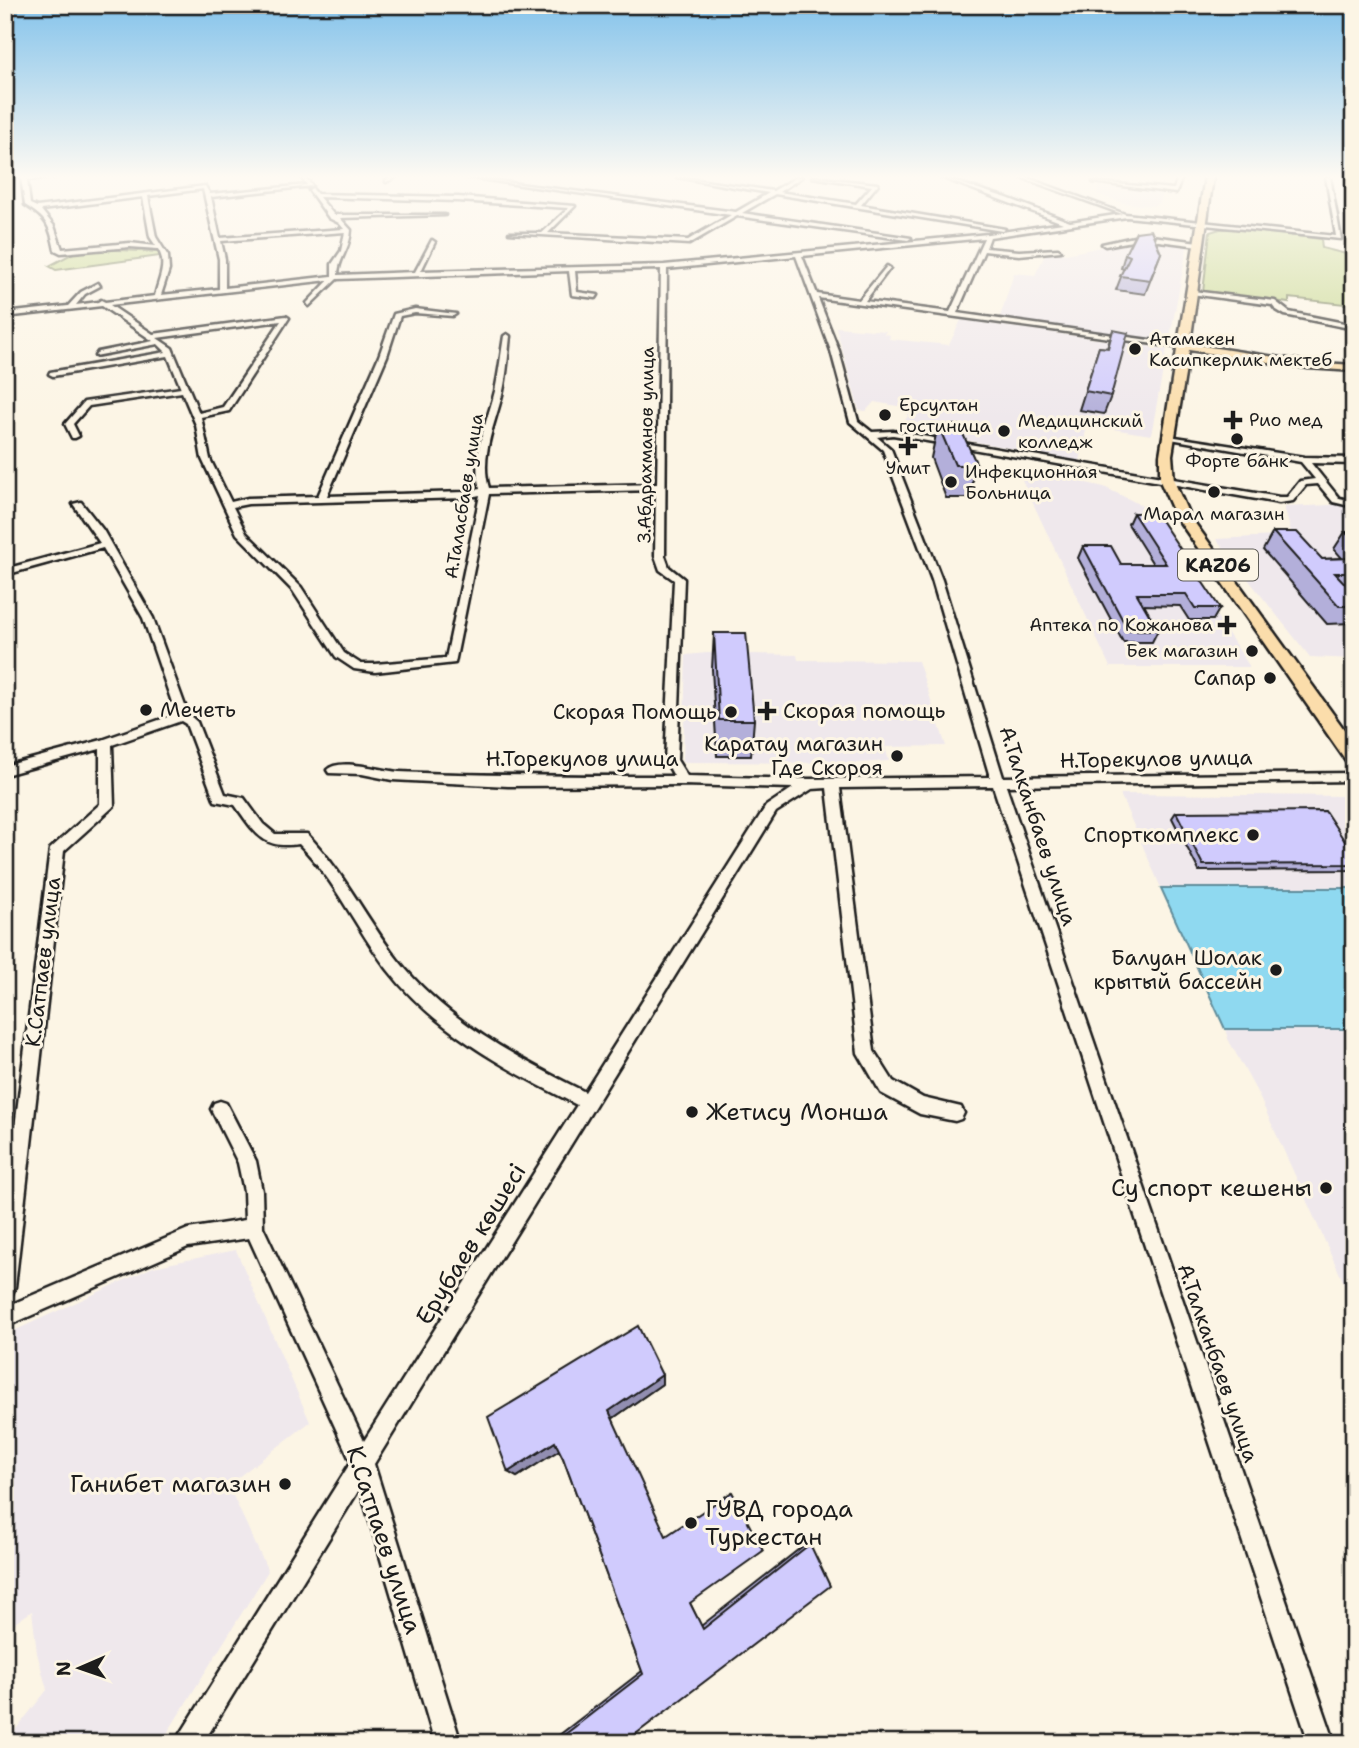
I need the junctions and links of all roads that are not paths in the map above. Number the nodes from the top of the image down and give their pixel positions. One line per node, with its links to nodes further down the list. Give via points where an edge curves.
1 (165, 259): 17 (street)
2 (220, 259): 15 (street)
3 (341, 259): 13 (street, via 335,264)
4 (424, 259): 12 (street)
5 (759, 259): 9 (street)
6 (800, 259): 19 (street, А.Талканбаев улица)
7 (979, 259): 25 (street)
8 (1197, 259): 16 (main road, KАZ06)
9 (664, 267): 10 (street); 44 (street, З.Абдрахманов улица)
10 (572, 268): 12 (street); 18 (street, via 574,294)
11 (887, 268): 20 (street)
12 (418, 272): 13 (street)
13 (335, 277): 15 (street); 22 (street)
14 (98, 285): 23 (street)
15 (222, 288): 17 (street)
16 (1193, 293): 27 (street, via 1275,303 1287,314); 30 (main road, KАZ06)
17 (158, 295): 21 (street)
18 (596, 296)
19 (816, 296): 20 (street); 37 (street, А.Талканбаев улица, via 854,422)
20 (862, 301): 25 (street)
21 (102, 302): 23 (street); 29 (street)
22 (309, 304)
23 (71, 306): 26 (street)
24 (453, 314): 46 (street, via 397,314)
25 (953, 314): 30 (street)
26 (5, 315)
27 (1354, 327)
28 (508, 336): 45 (street, А.Таласбаев улица, via 484,445 480,482)
29 (157, 339): 31 (street); 32 (street); 36 (street, via 286,318 226,409)
30 (1183, 346): 33 (main road); 39 (main road, KАZ06)
31 (170, 353): 34 (street); 35 (street)
32 (98, 354)
33 (1354, 368)
34 (52, 374)
35 (186, 388): 36 (street); 38 (street, via 87,404 69,424)
36 (196, 416): 49 (street, via 206,459)
37 (869, 435): 42 (street, via 894,433); 59 (street, А.Талканбаев улица, via 887,449 937,580)
38 (75, 436)
39 (1169, 438): 40 (street); 42 (main road, KАZ06)
40 (1304, 460): 41 (street); 43 (street)
41 (1354, 461)
42 (1167, 481): 43 (street, via 1287,500 1303,482); 54 (main road, KАZ06, via 1182,515)
43 (1320, 481): 48 (street, via 1336,500)
44 (662, 487): 45 (street); 58 (street, З.Абдрахманов улица, via 660,556 664,568 678,579 671,760)
45 (485, 491): 46 (street); 49 (street, А.Таласбаев улица, via 451,661 374,668 358,667 340,655 297,589 242,534)
46 (321, 498): 49 (street)
47 (78, 504): 50 (street)
48 (1354, 504)
49 (228, 505)
50 (106, 544): 51 (street); 52 (street, via 148,618)
51 (5, 572)
52 (183, 716): 53 (street); 62 (street, via 191,722 220,798 239,801 268,838 281,844 302,838 314,849 366,930 406,981 456,1026 506,1059)
53 (106, 743): 56 (street); 66 (street, К.Сатпаев улица, via 107,806 57,849)
54 (1354, 757)
55 (332, 770): 58 (street, Н.Торекулов улица, via 508,781)
56 (5, 771)
57 (1354, 777): 59 (street, Н.Торекулов улица)
58 (683, 780): 61 (street, Н.Торекулов улица)
59 (998, 782): 60 (street, Н.Торекулов улица); 71 (street, А.Талканбаев улица)
60 (833, 783): 61 (street, Н.Торекулов улица); 64 (street, via 866,1053 887,1087 920,1106)
61 (809, 784): 62 (street, Ерубаев көшесі, via 771,809)
62 (588, 1102): 68 (street, Ерубаев көшесі)
63 (220, 1110): 65 (street, К.Сатпаев улица, via 247,1161)
64 (955, 1113)
65 (254, 1228): 67 (street, via 188,1238); 68 (street, К.Сатпаев улица)
66 (5, 1287)
67 (5, 1317)
68 (363, 1463): 69 (street, Ерубаев көшесі); 70 (street, К.Сатпаев улица)
69 (188, 1743)
70 (448, 1743)
71 (1322, 1743)

